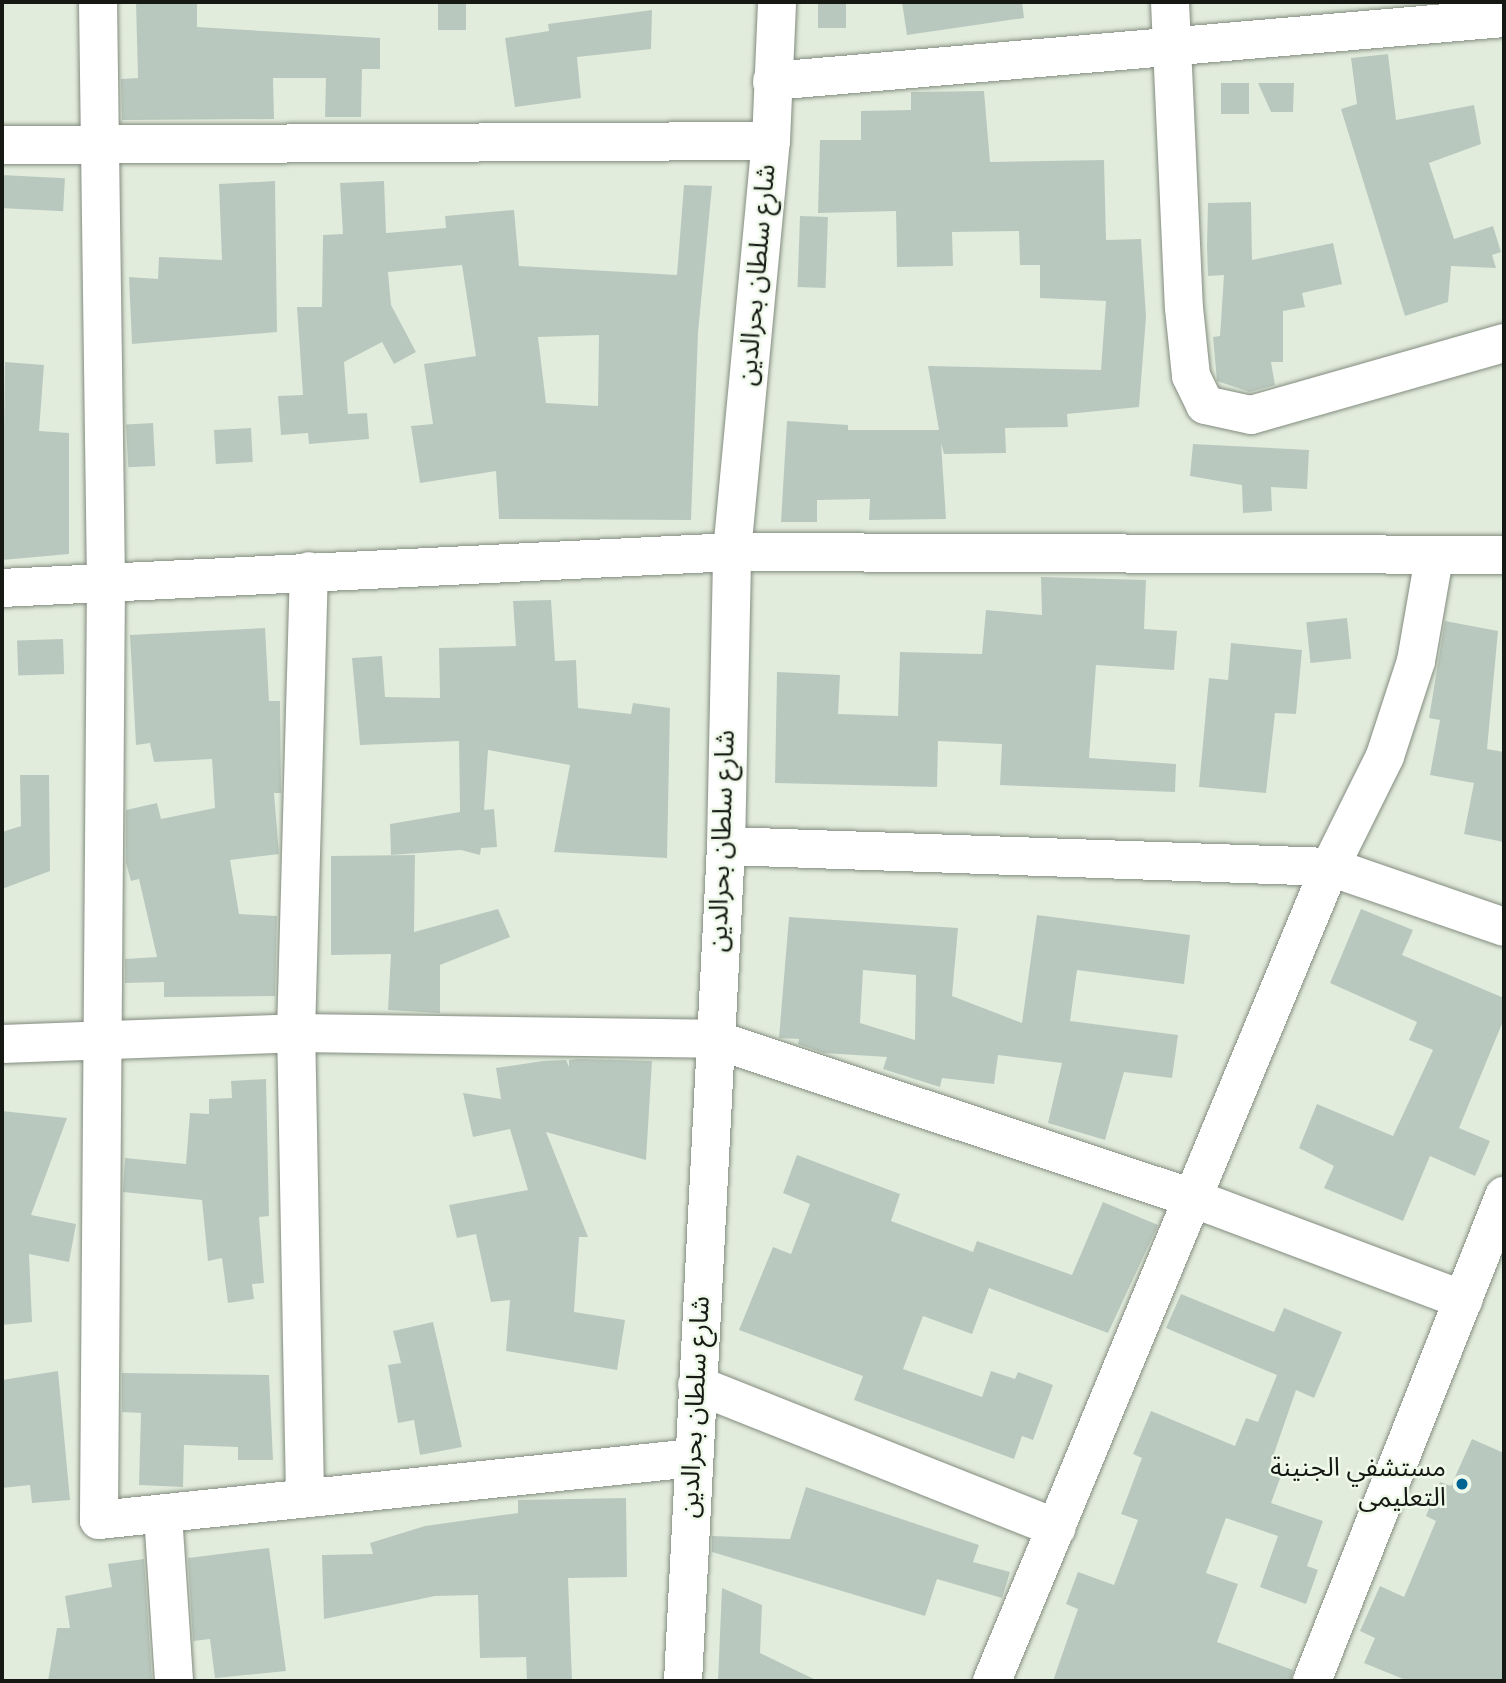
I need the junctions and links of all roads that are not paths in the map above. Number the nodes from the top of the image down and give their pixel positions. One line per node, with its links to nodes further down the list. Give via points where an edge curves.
1 (98, 2): 9 (street)
2 (776, 2): 6 (street, شارع سلطان بحرالدين)
3 (1170, 2): 5 (street)
4 (1504, 18): 5 (street)
5 (1172, 43): 6 (street); 10 (street, via 1184,308 1191,376 1205,405 1251,415)
6 (772, 81): 7 (street, شارع سلطان بحرالدين)
7 (771, 141): 9 (street); 11 (street, شارع سلطان بحرالدين)
8 (2, 145): 9 (street)
9 (98, 145): 15 (street)
10 (1504, 343)
11 (732, 552): 13 (street, via 971,549); 14 (street); 17 (street, شارع سلطان بحرالدين)
12 (1504, 555): 13 (street)
13 (1433, 558): 18 (street, via 1416,661 1385,756)
14 (309, 571): 15 (street); 20 (street)
15 (106, 580): 16 (street); 22 (street)
16 (2, 588)
17 (726, 846): 18 (street); 21 (street, شارع سلطان بحرالدين)
18 (1330, 867): 19 (street); 25 (street)
19 (1504, 926)
20 (296, 1033): 21 (street); 22 (street); 29 (street)
21 (713, 1039): 25 (street); 27 (street, شارع سلطان بحرالدين)
22 (99, 1042): 23 (street); 30 (street, via 99,1520)
23 (2, 1044)
24 (1504, 1196): 26 (street)
25 (1192, 1198): 26 (street); 31 (street)
26 (1463, 1300): 35 (street)
27 (697, 1385): 28 (street, شارع سلطان بحرالدين); 31 (street)
28 (693, 1458): 29 (street); 33 (street, شارع سلطان بحرالدين)
29 (305, 1495): 30 (street)
30 (163, 1515): 32 (street)
31 (1057, 1528): 34 (street)
32 (174, 1681)
33 (682, 1681)
34 (992, 1681)
35 (1312, 1681)

